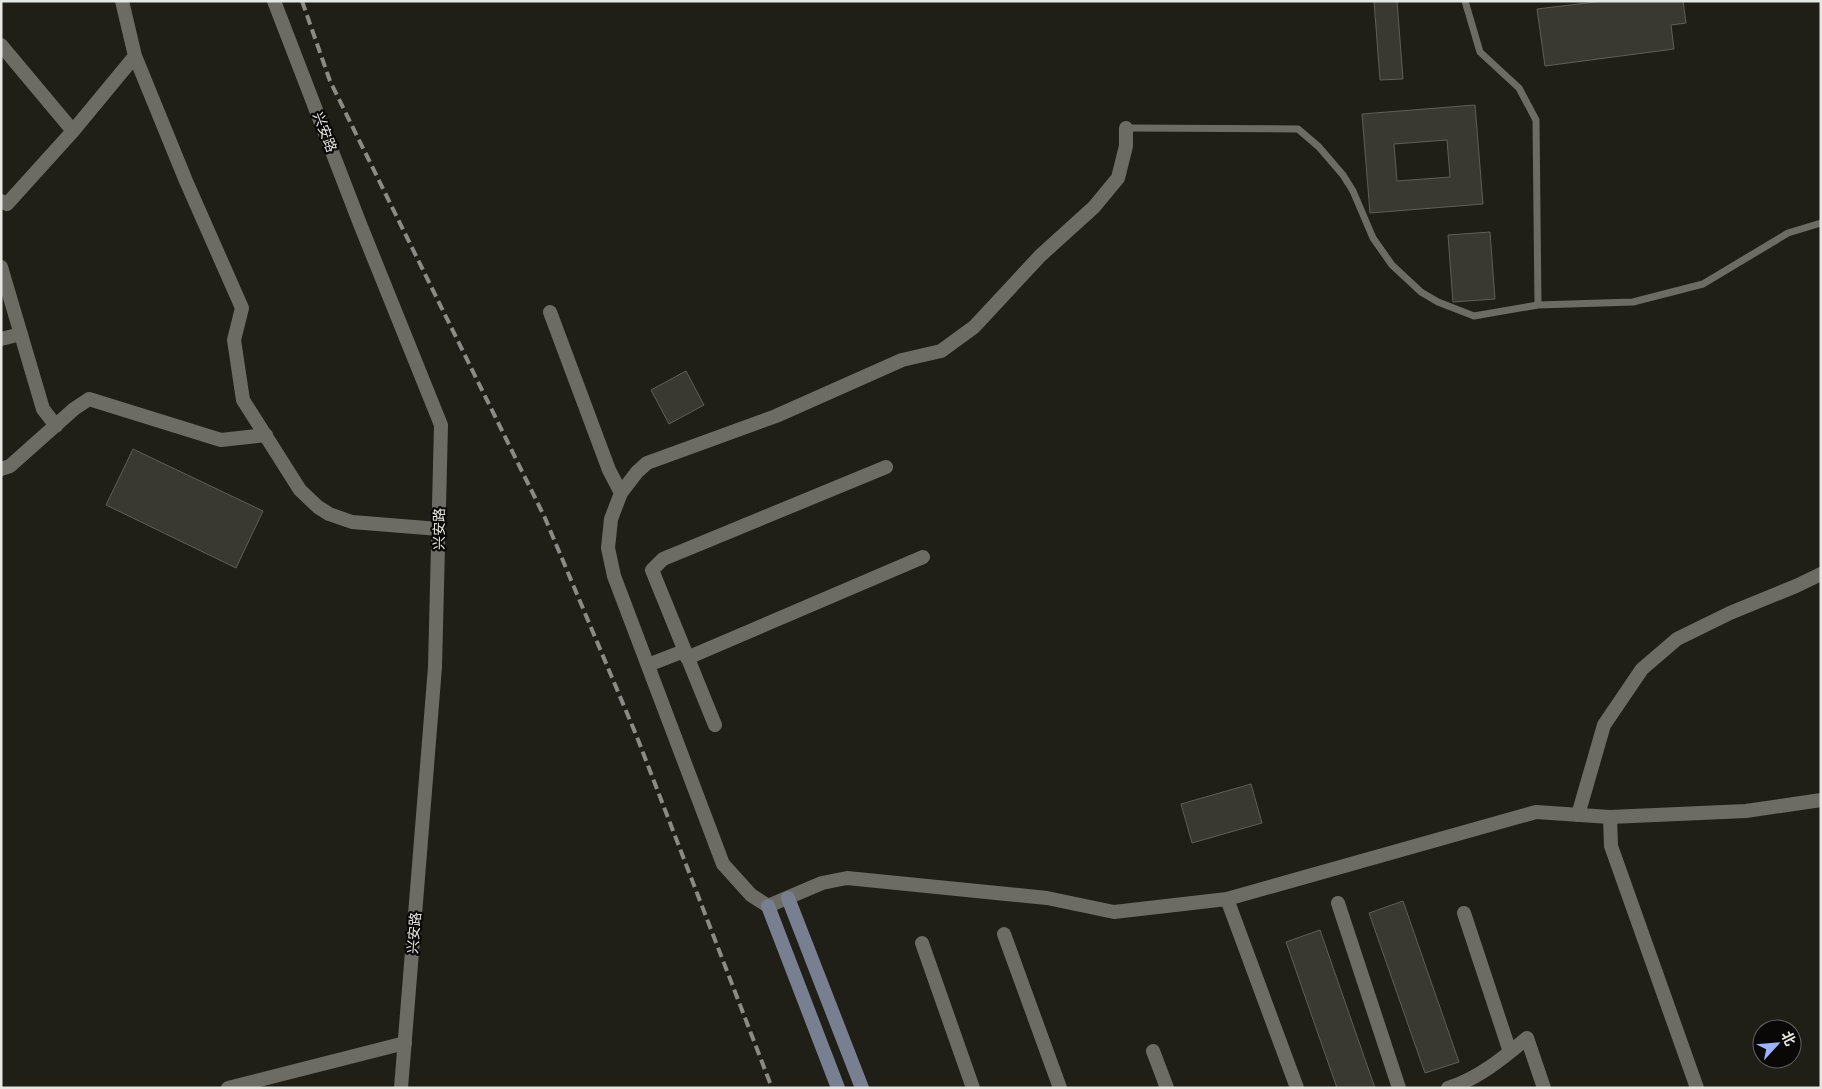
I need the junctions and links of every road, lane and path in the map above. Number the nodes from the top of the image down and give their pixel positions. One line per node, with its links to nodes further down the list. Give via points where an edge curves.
1 (274, 1): 21 (street, 兴安路, via 441,425)
2 (1465, 1): 12 (lane, via 1480,52 1519,88 1536,120)
3 (126, 2): 5 (street)
4 (1, 45): 7 (street)
5 (135, 56): 7 (street); 17 (street, via 242,308 234,340 243,400)
6 (1126, 128): 12 (lane, via 1298,130 1337,168 1353,191 1380,249 1421,292 1474,316); 20 (street, via 1126,146 1118,178 1094,208 1040,256 974,327 941,351 902,360 776,416 647,463)
7 (73, 131): 8 (street, via 6,204)
8 (1, 200)
9 (1821, 223): 12 (lane, via 1788,232 1703,284 1633,302)
10 (1, 268): 11 (street)
11 (4, 285): 14 (street)
12 (1538, 305)
13 (550, 312): 20 (street, via 609,470)
14 (21, 334): 15 (street); 16 (street, via 43,409)
15 (1, 339)
16 (56, 426): 17 (street, via 89,399 220,440); 19 (street, via 10,466)
17 (266, 435): 21 (street, via 300,490 329,514 352,522)
18 (886, 467): 24 (street, via 663,559 652,570)
19 (1, 468)
20 (621, 493): 25 (street, via 608,534 610,562)
21 (439, 529): 37 (street, 兴安路, via 436,667)
22 (923, 557): 24 (street)
23 (1821, 574): 28 (street, via 1677,639 1642,669 1604,725)
24 (685, 654): 25 (street); 26 (street)
25 (648, 665): 33 (street, via 723,864 751,894)
26 (715, 725)
27 (1821, 800): 29 (street, via 1746,811)
28 (1578, 815): 29 (street); 31 (street, via 1536,812)
29 (1610, 817): 51 (street, via 1611,846)
30 (788, 898): 31 (street, via 822,883 847,878 1046,898 1114,912); 33 (street); 43 (main road)
31 (1227, 900): 47 (street)
32 (1338, 903): 48 (street)
33 (768, 906): 42 (main road)
34 (1464, 913): 39 (street)
35 (1004, 934): 45 (street)
36 (922, 943): 44 (street)
37 (405, 1043): 40 (street); 41 (street, 兴安路)
38 (1154, 1051): 46 (street)
39 (1510, 1052): 49 (street, via 1462,1084); 50 (street, via 1527,1038)
40 (228, 1088)
41 (401, 1088)
42 (838, 1088)
43 (862, 1088)
44 (973, 1088)
45 (1060, 1088)
46 (1166, 1088)
47 (1297, 1088)
48 (1399, 1088)
49 (1448, 1088)
50 (1544, 1088)
51 (1697, 1088)

